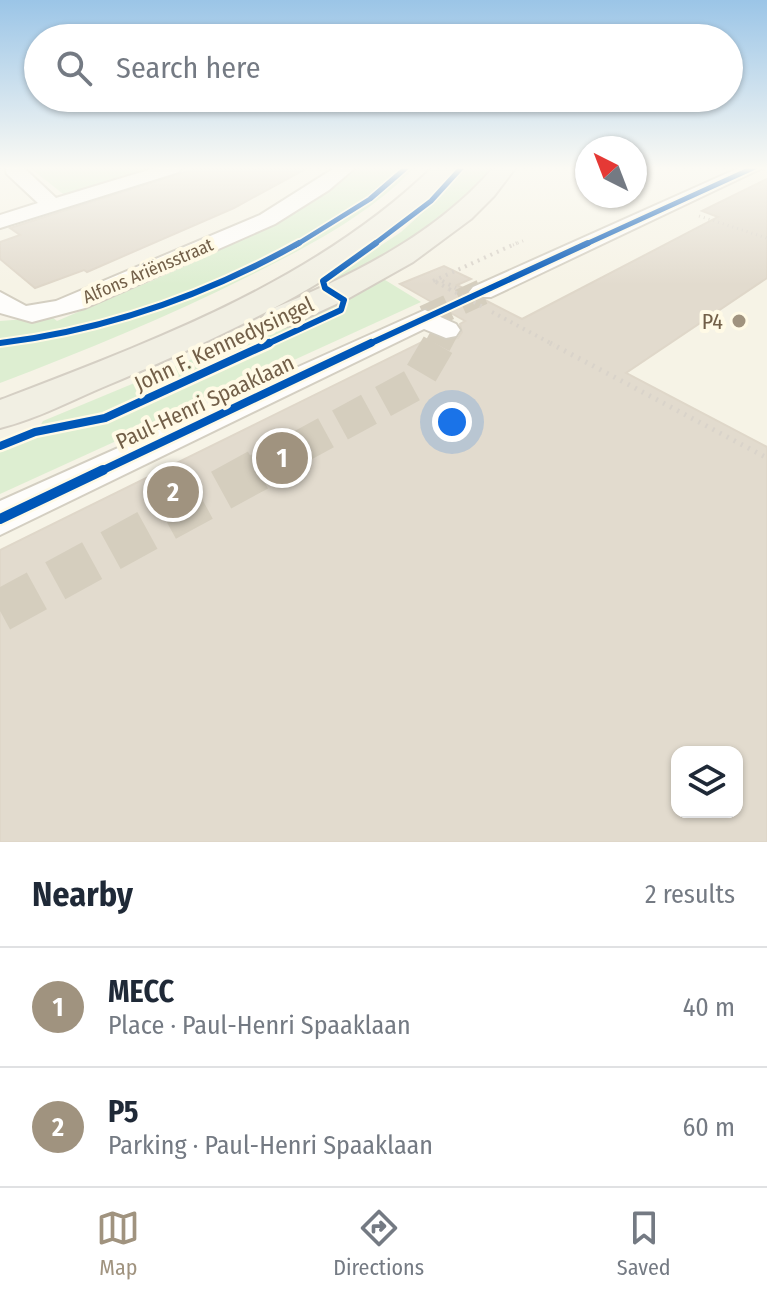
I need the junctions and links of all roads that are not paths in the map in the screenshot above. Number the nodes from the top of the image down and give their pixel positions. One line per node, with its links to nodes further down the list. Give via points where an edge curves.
1 (285, 206): 8 (street, Alfons Ariënsstraat, via 63,307 28,315)
2 (380, 206): 12 (main road, John F. Kennedysingel, via 262,279)
3 (406, 206): 11 (main road, John F. Kennedysingel, via 291,283)
4 (468, 206): 11 (main road, via 443,228 284,316 124,379)
5 (675, 206): 9 (street)
6 (54, 207): 7 (street)
7 (0, 222)
8 (0, 300)
9 (483, 300)
10 (436, 324): 14 (street, Paul-Henri Spaaklaan)
11 (70, 387): 13 (main road, John F. Kennedysingel)
12 (0, 392)
13 (0, 415)
14 (0, 519)

